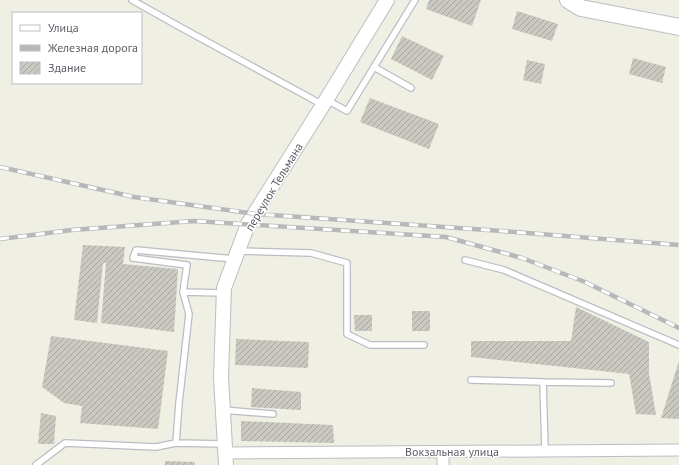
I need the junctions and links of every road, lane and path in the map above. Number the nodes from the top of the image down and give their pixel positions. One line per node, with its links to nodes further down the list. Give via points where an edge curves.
1 (132, 0): 8 (lane, via 180,28)
2 (387, 0): 8 (street, переулок Тельмана)
3 (415, 0): 6 (lane)
4 (579, 3): 5 (main road)
5 (679, 27)
6 (374, 67): 7 (lane); 8 (lane, via 347,111)
7 (411, 88)
8 (325, 102): 9 (street, переулок Тельмана, via 248,224)
9 (237, 255): 11 (lane, via 136,250 133,258 187,264); 12 (street, переулок Тельмана); 13 (lane, via 311,253 347,263 347,334 370,345)
10 (465, 260): 14 (lane, via 504,270)
11 (183, 292): 12 (lane); 20 (lane, via 189,314)
12 (224, 293): 18 (street, переулок Тельмана, via 220,377)
13 (424, 345)
14 (679, 345)
15 (471, 380): 16 (lane)
16 (543, 382): 17 (lane); 22 (lane)
17 (611, 383)
18 (223, 410): 19 (lane); 24 (street, переулок Тельмана)
19 (273, 414)
20 (176, 443): 24 (lane); 25 (lane, via 156,447 65,443)
21 (679, 450): 22 (street, Вокзальная улица)
22 (544, 451): 23 (street, Вокзальная улица)
23 (443, 452): 24 (street, Вокзальная улица); 26 (street)
24 (225, 454)
25 (36, 465)
26 (443, 465)

